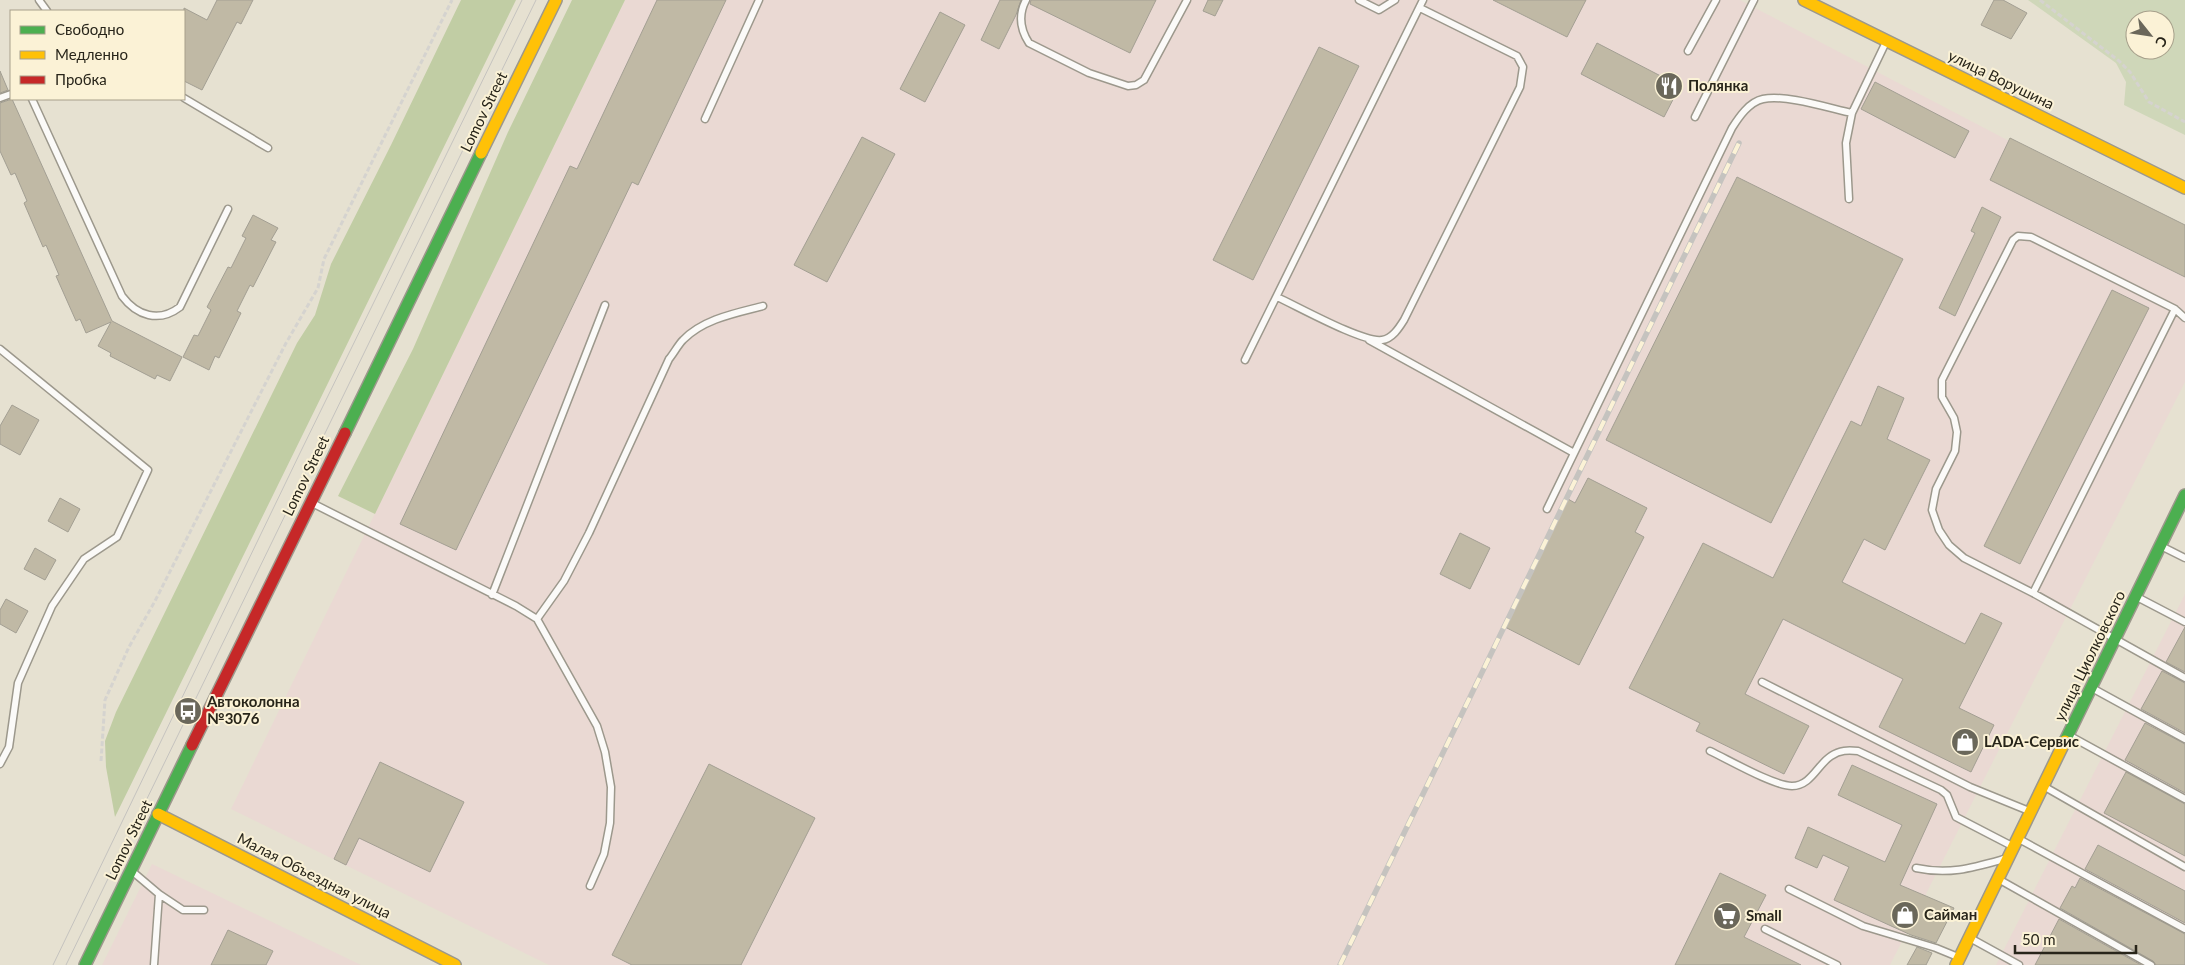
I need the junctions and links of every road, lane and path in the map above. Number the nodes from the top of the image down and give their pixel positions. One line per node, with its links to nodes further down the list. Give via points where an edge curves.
1 (452, 0): 52 (path, via 324,259 318,288 286,343 125,656 105,700)
2 (556, 0): 36 (street, Lomov Street)
3 (759, 0): 20 (lane)
4 (1026, 0): 5 (lane, via 1020,19 1023,34 1029,42 1089,73 1128,86 1144,80)
5 (1187, 0)
6 (1359, 0): 7 (lane, via 1379,10)
7 (1395, 0)
8 (1424, 0): 13 (lane)
9 (1716, 0): 15 (lane)
10 (1754, 0): 19 (lane)
11 (1804, 0): 14 (street, улица Ворушина)
12 (2040, 0): 21 (path, via 2119,60 2149,102)
13 (1420, 8): 26 (lane); 31 (lane, via 1517,56 1523,67 1520,87 1404,320 1394,333 1382,340)
14 (1886, 40): 18 (lane); 23 (street, улица Ворушина)
15 (1688, 52)
16 (185, 99): 22 (lane)
17 (32, 100): 25 (lane, via 122,296 137,311 158,316 172,313 180,307)
18 (1852, 113): 24 (lane, via 1846,143); 34 (lane, via 1792,100 1762,99 1744,111 1732,128)
19 (1695, 117)
20 (705, 119)
21 (2185, 122)
22 (268, 148)
23 (2185, 188)
24 (1849, 199)
25 (228, 209)
26 (1277, 297): 31 (lane); 33 (lane)
27 (605, 305): 41 (lane)
28 (763, 306): 43 (lane, via 728,315 700,327 683,340 669,359 589,533 564,581)
29 (2176, 309): 30 (lane); 40 (lane); 40 (lane, via 2031,237 2018,236 2008,247 1952,357 1942,380 1942,397 1954,418 1957,432 1955,451 1936,489 1932,510 1949,546 1964,558)
30 (2185, 318)
31 (1366, 338): 34 (lane)
32 (0, 349): 53 (lane, via 148,470 117,536 84,559 52,606 18,683 8,747)
33 (1245, 360)
34 (1574, 453): 37 (lane)
35 (2185, 496): 38 (street, улица Циолковского)
36 (310, 502): 41 (lane); 57 (street, Lomov Street)
37 (1547, 508)
38 (2160, 546): 39 (lane); 42 (street, улица Циолковского)
39 (2185, 558)
40 (2033, 593): 45 (lane)
41 (492, 595): 43 (lane)
42 (2136, 596): 44 (lane); 45 (street, улица Циолковского)
43 (537, 619): 64 (lane, via 597,726 605,752 611,787 610,823 604,854)
44 (2185, 622)
45 (2115, 639): 46 (lane); 48 (street, улица Циолковского)
46 (2185, 678)
47 (1762, 682): 56 (lane, via 1970,787)
48 (2091, 688): 49 (street, улица Циолковского); 50 (lane)
49 (2068, 735): 54 (street, улица Циолковского); 55 (lane)
50 (2185, 739)
51 (1710, 751): 58 (lane, via 1779,784 1793,787 1812,776 1831,756 1844,750 1858,751 1941,790 1947,795 1956,817)
52 (101, 761)
53 (0, 764)
54 (2043, 786): 56 (street, улица Циолковского); 60 (lane)
55 (2185, 799)
56 (2030, 812): 58 (street, улица Циолковского)
57 (158, 814): 62 (street, Lomov Street); 74 (street, Малая Объездная улица)
58 (2016, 842): 59 (street, улица Циолковского); 69 (lane)
59 (2008, 858): 61 (lane, via 1951,872); 63 (street, улица Циолковского)
60 (2185, 867)
61 (1916, 868)
62 (131, 869): 66 (lane); 72 (street, Lomov Street)
63 (1998, 879): 70 (street, улица Циолковского); 77 (lane)
64 (590, 886)
65 (1789, 889): 71 (lane, via 1863,926 1936,948)
66 (159, 894): 67 (lane, via 183,910); 73 (lane)
67 (204, 910)
68 (1765, 928): 75 (lane)
69 (2185, 929)
70 (1969, 938): 71 (street, улица Циолковского); 76 (lane)
71 (1957, 961)
72 (85, 965)
73 (154, 965)
74 (455, 965)
75 (1837, 965)
76 (2019, 965)
77 (2151, 965)

